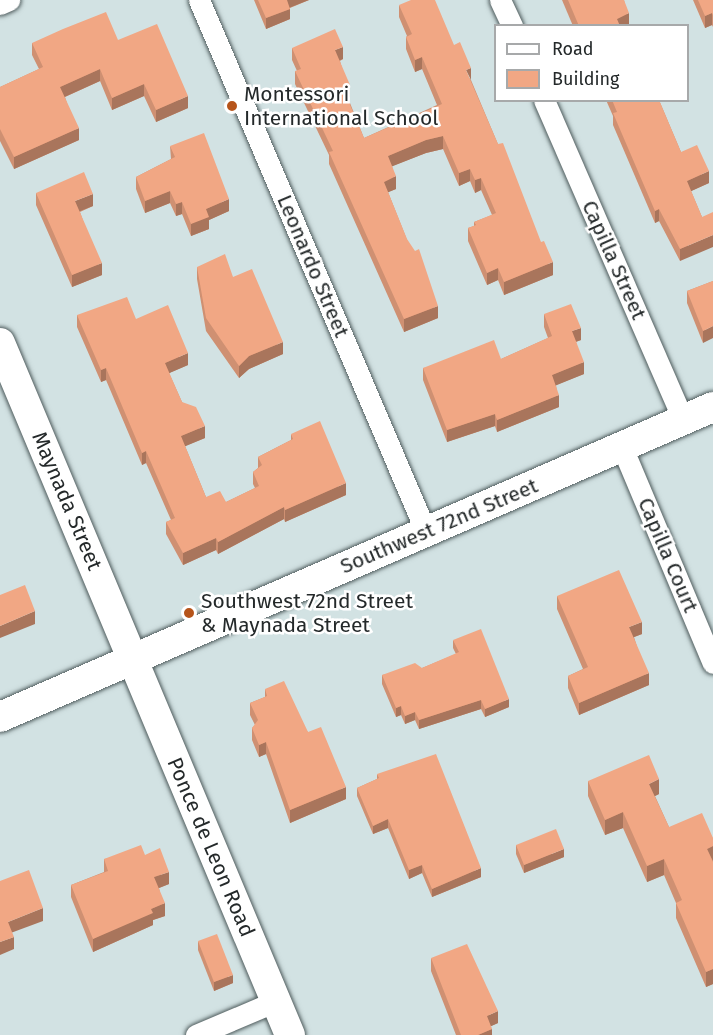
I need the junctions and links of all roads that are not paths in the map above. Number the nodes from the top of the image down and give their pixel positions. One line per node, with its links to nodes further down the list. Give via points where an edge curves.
1 (9, 0): 4 (street)
2 (200, 0): 11 (street, Leonardo Street)
3 (500, 0): 5 (street)
4 (0, 4)
5 (511, 24)
6 (545, 102): 9 (street, Capilla Street)
7 (0, 343): 12 (main road, Maynada Street)
8 (713, 407): 9 (main road, Southwest 72nd Street)
9 (683, 420): 10 (main road, Southwest 72nd Street)
10 (622, 447): 11 (main road, Southwest 72nd Street); 13 (street, Capilla Court)
11 (426, 532): 12 (main road, Southwest 72nd Street)
12 (133, 659): 14 (main road, Southwest 72nd Street); 15 (main road, Ponce de Leon Road)
13 (713, 663)
14 (0, 717)
15 (276, 1001): 16 (street); 17 (main road, Ponce de Leon Road)
16 (196, 1035)
17 (290, 1035)

